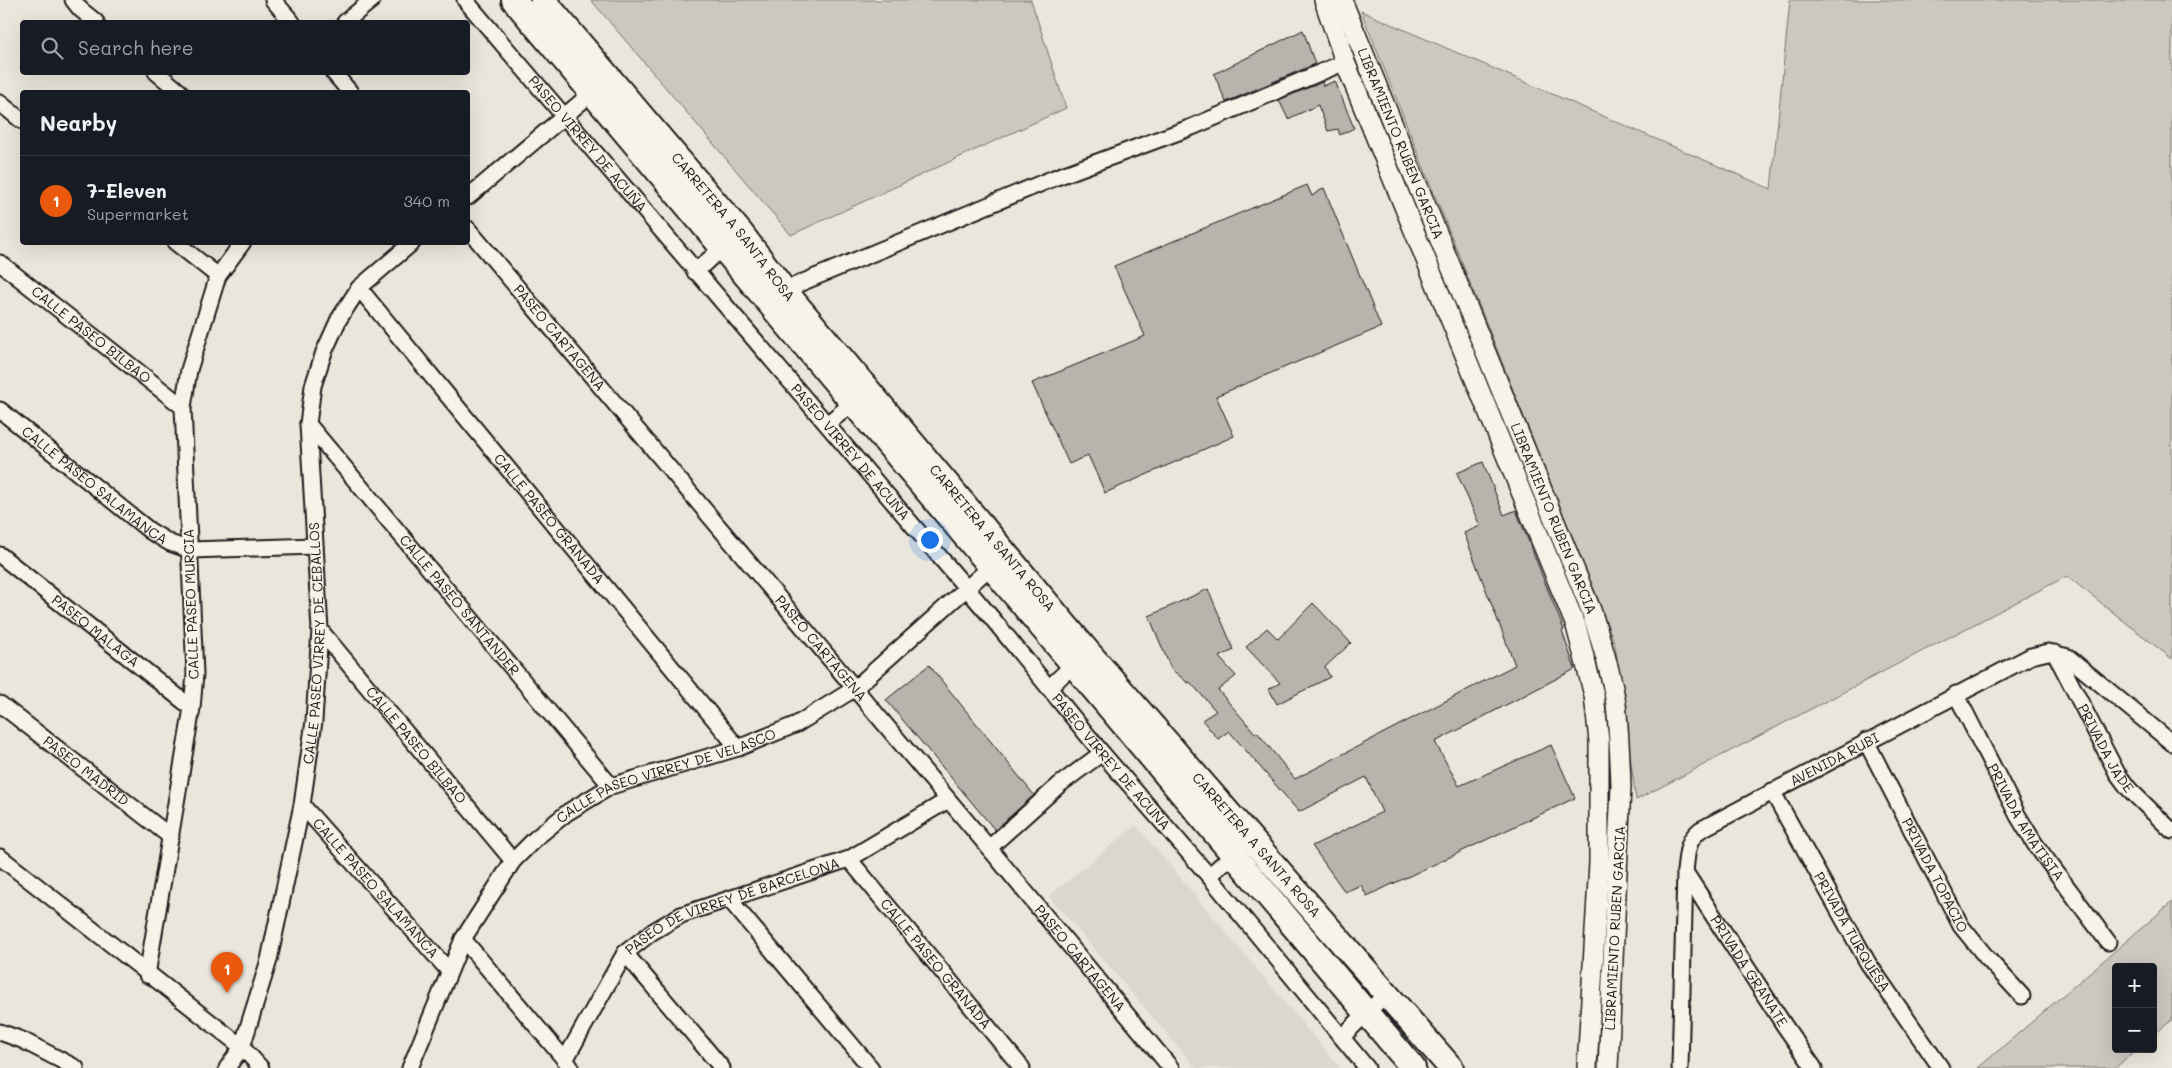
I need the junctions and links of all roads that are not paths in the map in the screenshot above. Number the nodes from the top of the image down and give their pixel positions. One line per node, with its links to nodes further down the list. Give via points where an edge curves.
1 (73, 0): 9 (street)
2 (273, 0): 10 (street)
3 (372, 0): 11 (street)
4 (465, 0): 19 (street, PASEO VIRREY DE ACUÑA)
5 (514, 0): 15 (main road, CARRETERA A SANTA ROSA)
6 (543, 0): 15 (main road, CARRETERA A SANTA ROSA)
7 (1324, 0): 12 (street, LIBRAMIENTO RUBEN GARCIA)
8 (1342, 0): 93 (street, LIBRAMIENTO RUBEN GARCIA, via 1591,610 1606,657 1620,740 1621,786)
9 (93, 20)
10 (290, 20)
11 (347, 20)
12 (1345, 62): 31 (street, via 1192,127 1036,185); 92 (street, LIBRAMIENTO RUBEN GARCIA, via 1576,626 1588,667 1598,719 1600,799)
13 (160, 75): 16 (street)
14 (336, 75): 17 (street)
15 (601, 85): 19 (street); 26 (main road, CARRETERA A SANTA ROSA); 31 (main road, CARRETERA A SANTA ROSA, via 740,232)
16 (178, 90)
17 (348, 90)
18 (0, 103): 20 (street)
19 (566, 117): 21 (street); 28 (street, PASEO VIRREY DE ACUÑA)
20 (20, 119)
21 (470, 195)
22 (470, 231): 46 (street, PASEO CARTAGENA)
23 (179, 245): 29 (street)
24 (241, 245): 29 (street, CALLE PASEO MURCIA)
25 (409, 245): 30 (street, CALLE PASEO VIRREY DE CEBALLOS)
26 (723, 247): 28 (street); 32 (main road, CARRETERA A SANTA ROSA)
27 (0, 263): 33 (street, CALLE PASEO BILBAO)
28 (695, 272): 36 (street, PASEO VIRREY DE ACUÑA)
29 (218, 276): 33 (street, CALLE PASEO MURCIA, via 189,370)
30 (359, 288): 35 (street, CALLE PASEO VIRREY DE CEBALLOS, via 339,319 324,352 313,386); 52 (street, CALLE PASEO GRANADA)
31 (784, 290): 40 (main road, CARRETERA A SANTA ROSA)
32 (854, 402): 36 (street); 40 (main road, CARRETERA A SANTA ROSA)
33 (183, 408): 38 (street, CALLE PASEO MURCIA)
34 (0, 410): 38 (street, CALLE PASEO SALAMANCA, via 150,531)
35 (308, 424): 37 (street, CALLE PASEO VIRREY DE CEBALLOS); 54 (street, CALLE PASEO SANTANDER)
36 (827, 424): 41 (street, PASEO VIRREY DE ACUÑA)
37 (315, 546): 38 (street, CALLE PASEO SALAMANCA); 42 (street, CALLE PASEO VIRREY DE CEBALLOS)
38 (190, 550): 49 (street, CALLE PASEO MURCIA, via 195,674)
39 (0, 555): 49 (street, PASEO MALAGA)
40 (999, 560): 41 (street, CALLE PASEO VIRREY DE VELASCO); 44 (main road, CARRETERA A SANTA ROSA)
41 (966, 588): 45 (street, PASEO VIRREY DE ACUÑA); 46 (street, CALLE PASEO VIRREY DE VELASCO)
42 (320, 630): 57 (street, CALLE PASEO VIRREY DE CEBALLOS, via 314,721); 65 (street, CALLE PASEO BILBAO)
43 (2055, 653): 47 (street, AVENIDA RUBI, via 2031,656); 51 (street, via 2068,657); 58 (street, PRIVADA JADE, via 2117,773)
44 (1081, 658): 45 (street); 60 (main road, CARRETERA A SANTA ROSA); 62 (main road, CARRETERA A SANTA ROSA)
45 (1049, 688): 53 (street, PASEO VIRREY DE ACUÑA)
46 (854, 689): 52 (street, CALLE PASEO VIRREY DE VELASCO, via 797,724); 56 (street, PASEO CARTAGENA)
47 (1956, 694): 50 (street, AVENIDA RUBI); 70 (street, PRIVADA AMATISTA, via 2035,844)
48 (0, 704): 59 (street, PASEO MADRID)
49 (192, 708): 59 (street, CALLE PASEO MURCIA)
50 (1866, 741): 55 (street, AVENIDA RUBI); 75 (street, PRIVADA TOPACIO, via 1962,926)
51 (2172, 743)
52 (738, 748): 54 (street, CALLE PASEO VIRREY DE VELASCO)
53 (1102, 753): 61 (street, via 1059,785); 67 (street, PASEO VIRREY DE ACUÑA)
54 (611, 786): 65 (street, CALLE PASEO VIRREY DE VELASCO, via 568,812)
55 (1772, 791): 66 (street, AVENIDA RUBI, via 1694,834 1688,846); 96 (street, PRIVADA TURQUESA, via 1868,963)
56 (948, 800): 61 (street, PASEO CARTAGENA); 64 (street, PASEO DE VIRREY DE BARCELONA)
57 (302, 805): 72 (street, CALLE PASEO SALAMANCA); 79 (street, CALLE PASEO VIRREY DE CEBALLOS, via 269,960)
58 (2172, 832)
59 (171, 837): 73 (street, CALLE PASEO MURCIA)
60 (1251, 838): 62 (street); 74 (main road, CARRETERA A SANTA ROSA)
61 (989, 848): 88 (street, PASEO CARTAGENA)
62 (1233, 854): 67 (street); 76 (main road, CARRETERA A SANTA ROSA)
63 (0, 857): 73 (street)
64 (849, 859): 68 (street, PASEO DE VIRREY DE BARCELONA); 87 (street, CALLE PASEO GRANADA)
65 (513, 861): 69 (street, CALLE PASEO VIRREY DE VELASCO)
66 (1685, 872): 94 (street, AVENIDA RUBI); 95 (street, PRIVADA GRANATE)
67 (1210, 876): 78 (street, PASEO VIRREY DE ACUÑA)
68 (729, 899): 71 (street, PASEO DE VIRREY DE BARCELONA, via 681,915); 86 (street)
69 (463, 939): 72 (street, CALLE PASEO VIRREY DE VELASCO); 80 (street)
70 (2108, 942)
71 (625, 953): 80 (street, PASEO DE VIRREY DE BARCELONA); 85 (street)
72 (449, 971): 84 (street, CALLE PASEO VIRREY DE VELASCO)
73 (147, 975): 79 (street)
74 (1386, 993): 76 (street); 91 (main road, CARRETERA A SANTA ROSA)
75 (2022, 996)
76 (1366, 1014): 78 (street); 90 (main road, CARRETERA A SANTA ROSA)
77 (0, 1032): 81 (street)
78 (1342, 1036): 89 (street, PASEO VIRREY DE ACUÑA)
79 (242, 1047): 82 (street, CALLE PASEO VIRREY DE CEBALLOS); 83 (street)
80 (568, 1064)
81 (76, 1068)
82 (226, 1068)
83 (261, 1068)
84 (410, 1068)
85 (722, 1068)
86 (870, 1068)
87 (1022, 1068)
88 (1171, 1068)
89 (1367, 1068)
90 (1413, 1068)
91 (1452, 1068)
92 (1588, 1068)
93 (1608, 1068)
94 (1680, 1068)
95 (1814, 1068)
96 (1941, 1068)

